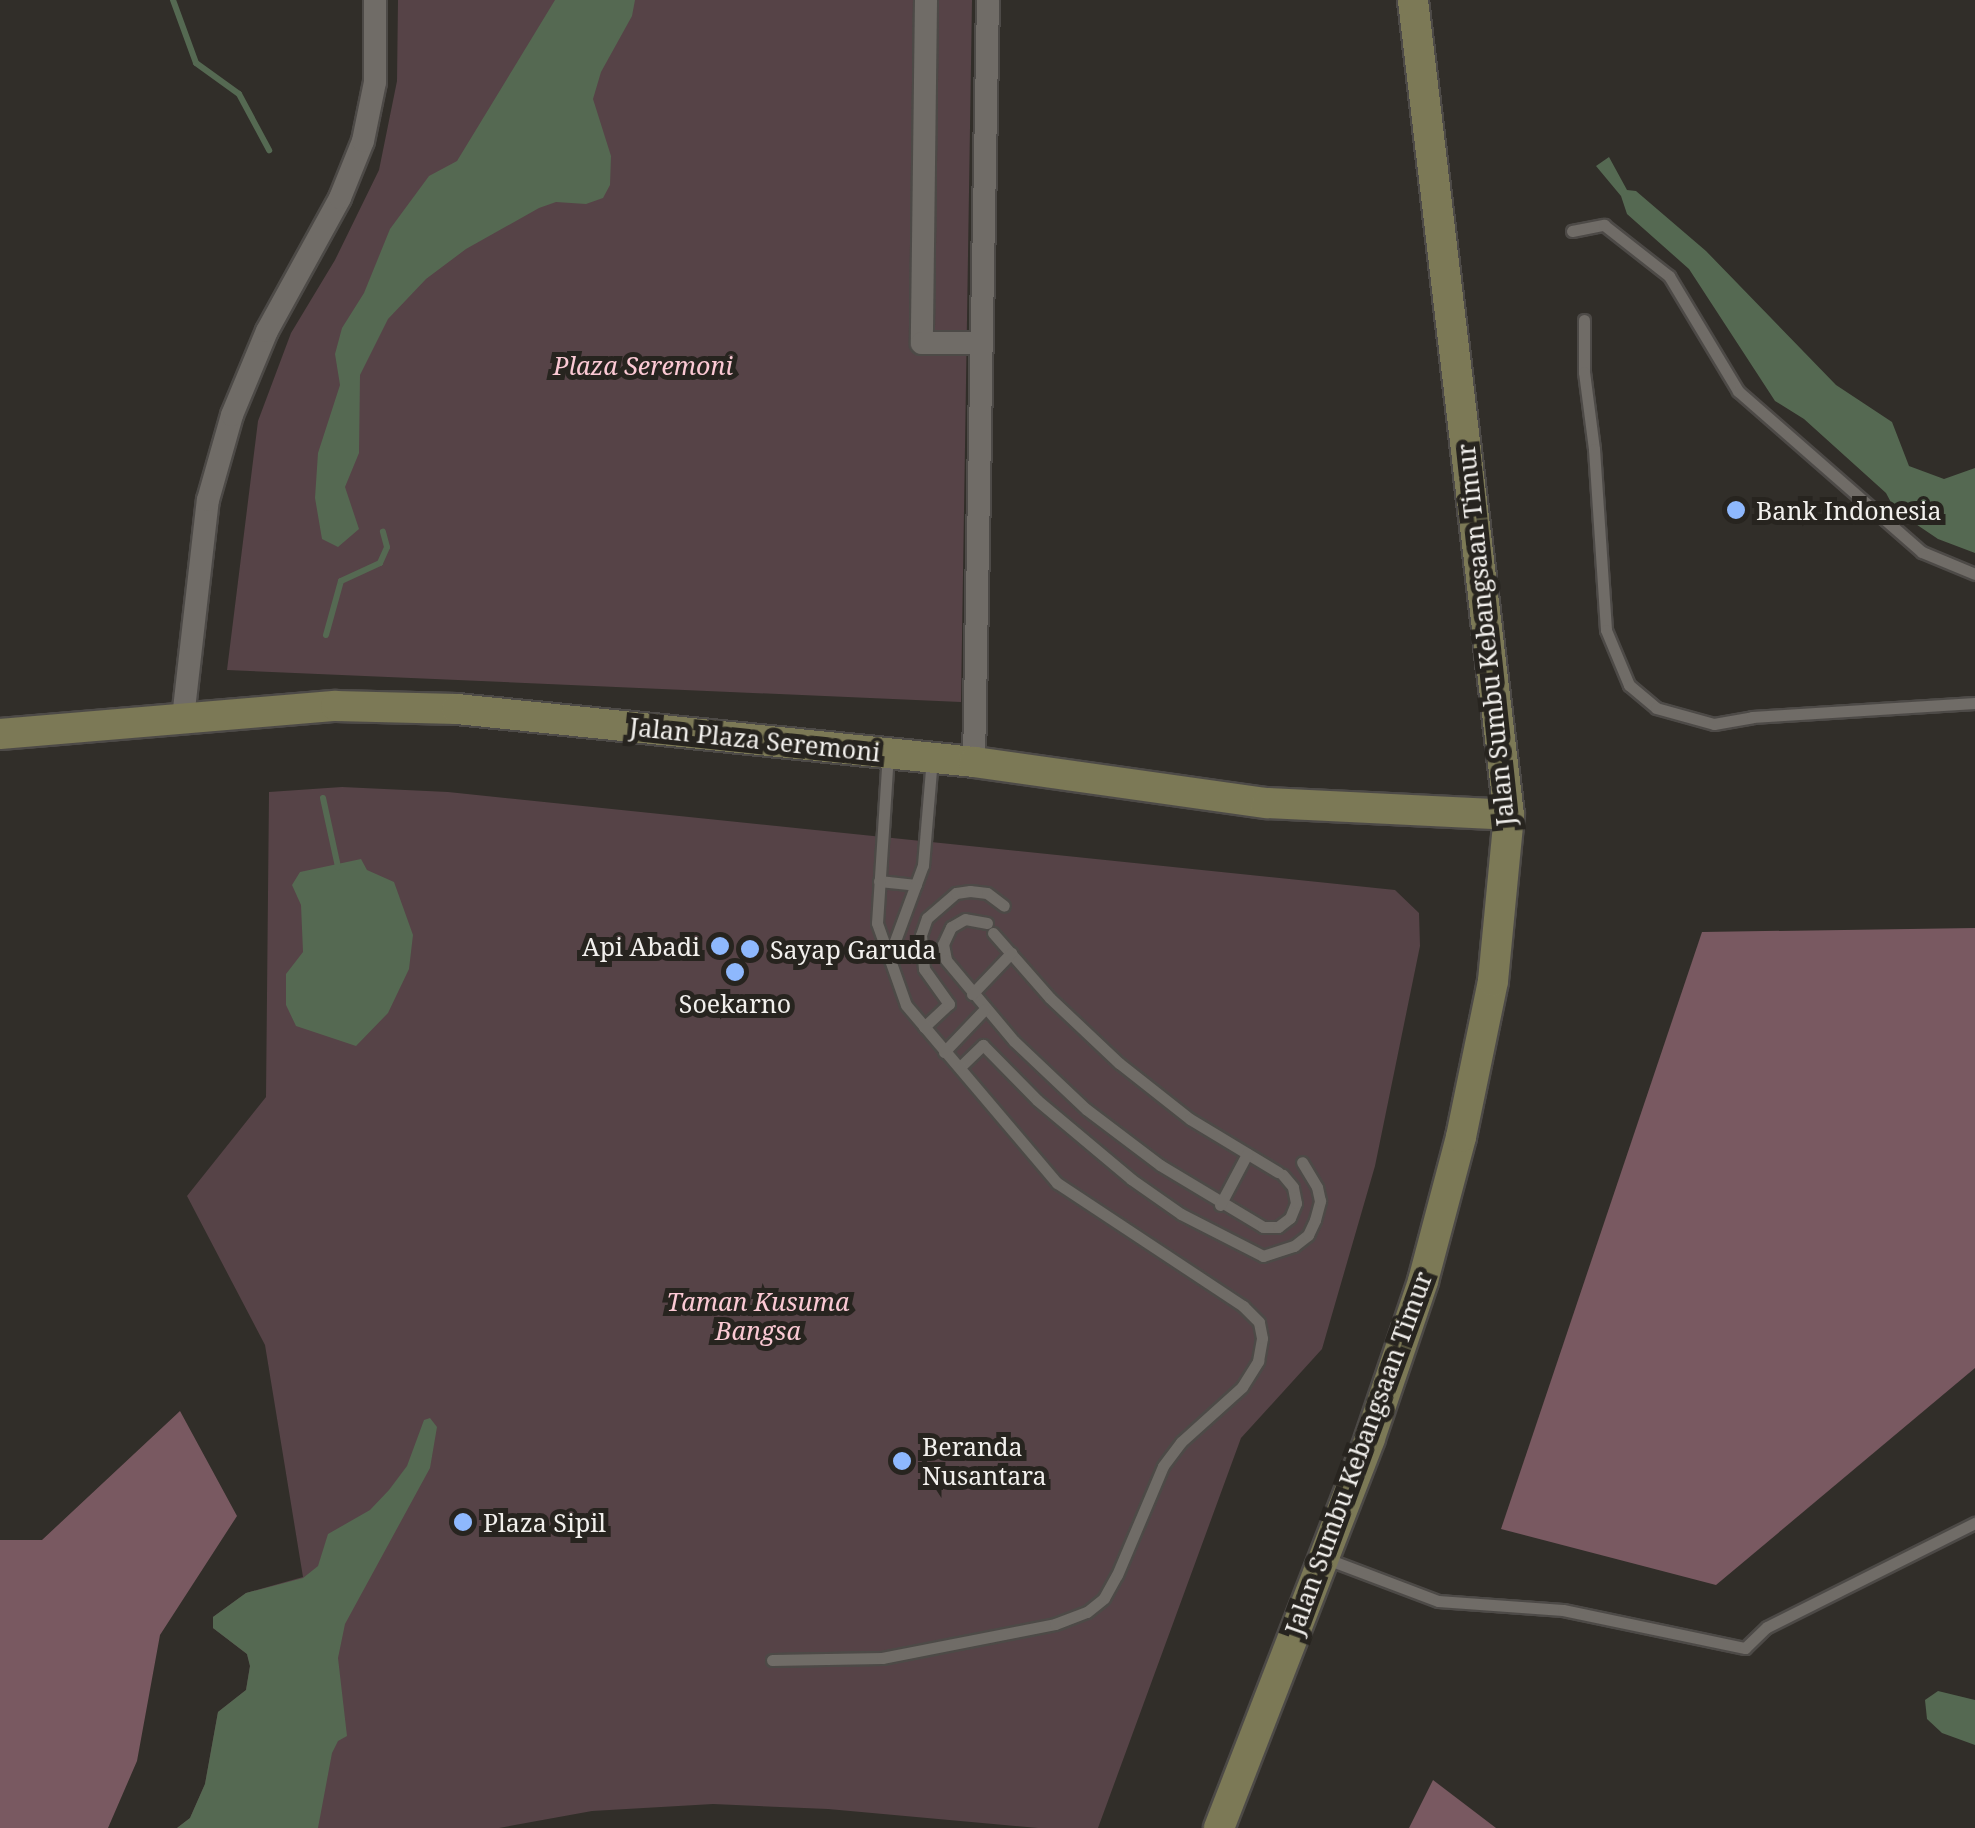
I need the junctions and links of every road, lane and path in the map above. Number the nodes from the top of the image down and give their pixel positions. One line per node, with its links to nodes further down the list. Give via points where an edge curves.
1 (375, 0): 10 (street, via 375,82 364,141 267,331 232,415 208,500)
2 (926, 0): 7 (street, via 922,343)
3 (988, 0): 7 (street)
4 (1413, 0): 15 (street, Jalan Sumbu Kebangsaan Timur)
5 (1572, 231): 8 (lane, via 1604,225 1668,276 1738,391 1922,552)
6 (1584, 320): 9 (lane, via 1606,630 1629,686 1656,708 1714,724)
7 (982, 342): 14 (street)
8 (1975, 574)
9 (1975, 703)
10 (183, 718): 11 (street, Jalan Plaza Seremoni); 12 (street, Jalan Plaza Seremoni, via 336,706 457,709)
11 (0, 734)
12 (888, 753): 13 (street, Jalan Plaza Seremoni); 16 (lane)
13 (932, 758): 14 (street, Jalan Plaza Seremoni); 17 (lane)
14 (974, 762): 15 (street, Jalan Plaza Seremoni, via 1267,803)
15 (1509, 815): 30 (street, Jalan Sumbu Kebangsaan Timur, via 1493,981 1462,1136 1423,1282)
16 (879, 880): 17 (lane); 20 (lane, via 876,923)
17 (916, 885): 20 (lane)
18 (1004, 906): 23 (lane, via 970,890 956,893 927,918 921,934 924,969 950,1004)
19 (1010, 953): 21 (lane); 21 (lane, via 990,928 966,920 952,928 943,944 946,960); 26 (lane, via 1119,1062)
20 (889, 957): 23 (lane, via 906,1006)
21 (972, 994): 22 (lane)
22 (984, 1009): 24 (lane); 28 (lane, via 1086,1109)
23 (924, 1027): 24 (lane)
24 (944, 1052): 25 (lane)
25 (960, 1067): 27 (lane, via 983,1044 1036,1100 1131,1179 1181,1214 1263,1256 1294,1246 1315,1220 1317,1187); 31 (lane, via 1057,1183 1243,1306 1259,1322 1258,1361 1242,1386 1162,1466 1104,1598 1088,1612 882,1658)
26 (1247, 1154): 28 (lane); 28 (lane, via 1293,1187 1290,1218 1262,1227)
27 (1302, 1162)
28 (1220, 1205)
29 (1975, 1523): 30 (lane, via 1768,1627 1745,1648 1563,1610 1438,1601)
30 (1323, 1558): 32 (street, Jalan Sumbu Kebangsaan Timur)
31 (772, 1660)
32 (1219, 1828)

